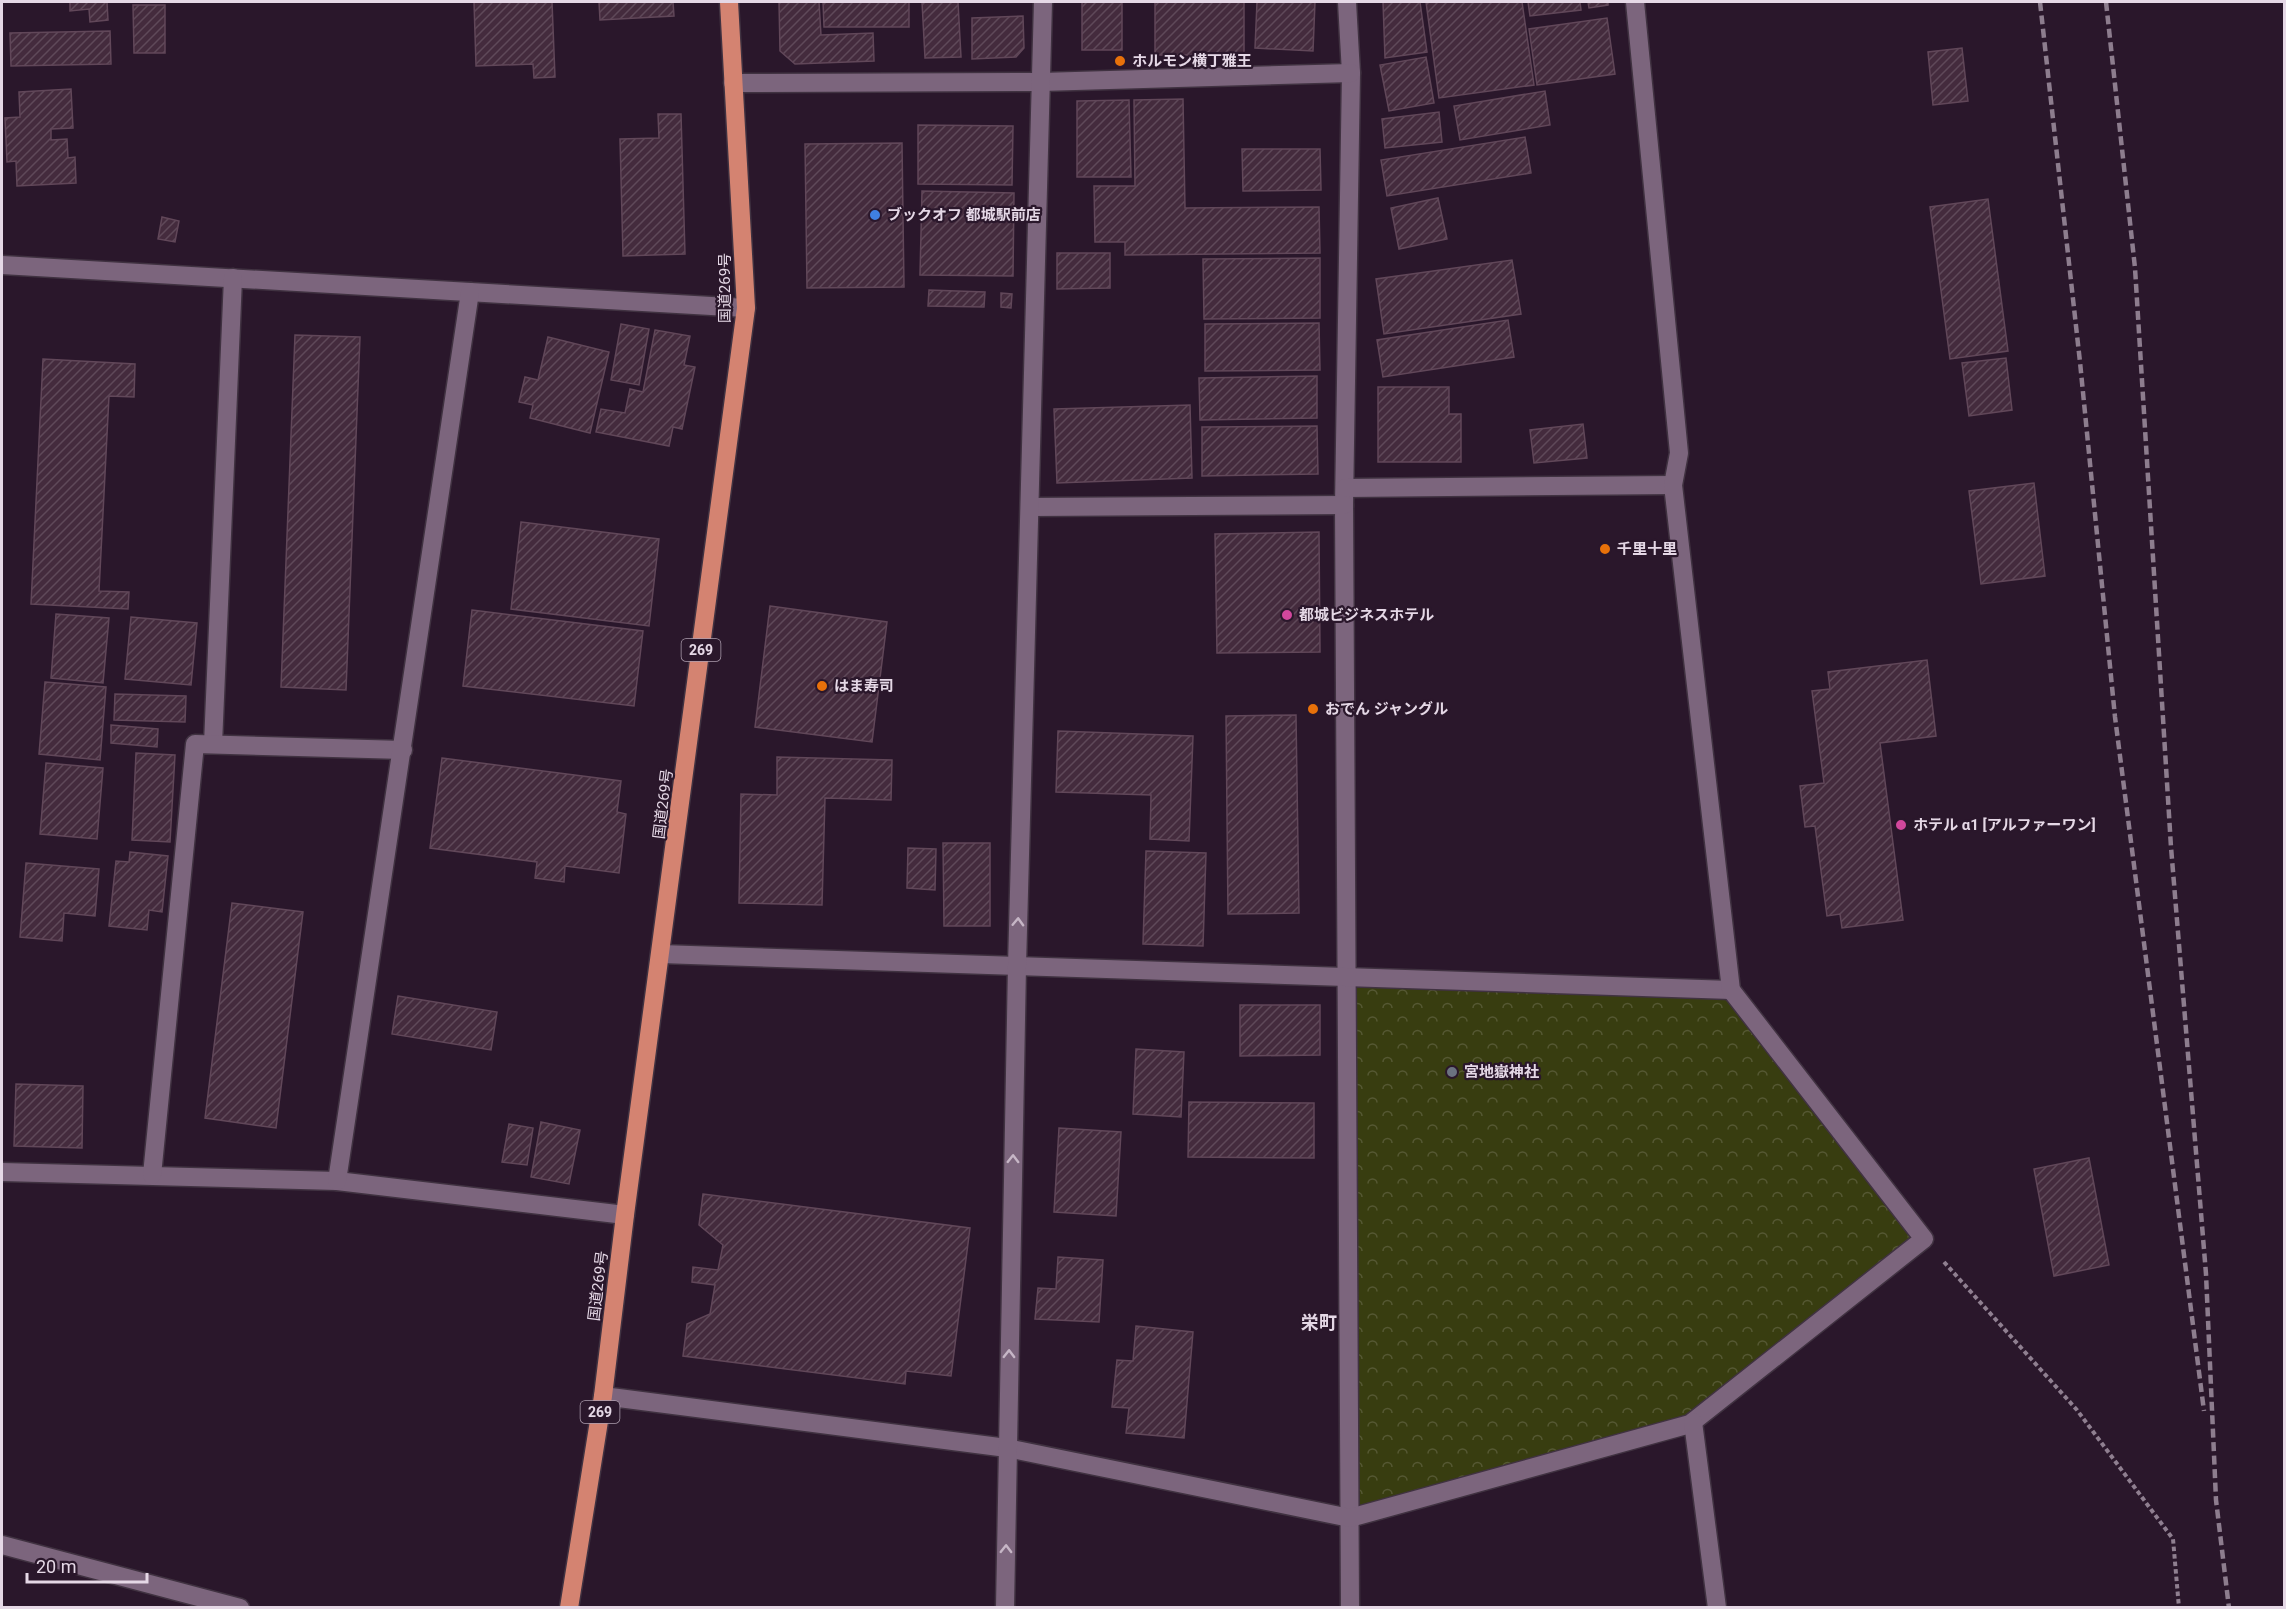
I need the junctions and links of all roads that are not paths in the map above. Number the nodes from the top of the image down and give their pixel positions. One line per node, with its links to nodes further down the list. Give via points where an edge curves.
1 (729, 2): 7 (highway, 国道269号 / 269)
2 (1043, 2): 6 (street)
3 (1347, 2): 5 (street)
4 (1635, 2): 12 (street, via 1678,453)
5 (1351, 73): 6 (street); 13 (street)
6 (1041, 82): 7 (street); 14 (street)
7 (733, 83): 11 (highway, 国道269号 / 269)
8 (2, 265): 9 (street)
9 (233, 278): 10 (street); 15 (street)
10 (470, 292): 11 (street); 16 (street)
11 (746, 308): 17 (highway, 国道269号 / 269)
12 (1673, 485): 13 (street); 20 (street)
13 (1344, 496): 14 (street); 19 (street)
14 (1030, 507): 18 (street, one-way to 14)
15 (213, 744): 16 (street); 22 (street, via 195,744)
16 (403, 750): 23 (street)
17 (661, 954): 18 (street); 24 (highway, 国道269号 / 269)
18 (1017, 966): 19 (street); 27 (street, one-way to 18)
19 (1348, 977): 20 (street); 28 (street)
20 (1731, 990): 26 (street, via 1924,1239)
21 (2, 1172): 22 (street)
22 (152, 1175): 23 (street)
23 (337, 1181): 24 (street)
24 (625, 1215): 25 (highway, 国道269号 / 269)
25 (603, 1395): 27 (street); 31 (highway, 国道269号 / 269)
26 (1693, 1422): 28 (street); 34 (street)
27 (1007, 1448): 28 (street); 32 (street, one-way to 27)
28 (1350, 1518): 33 (street)
29 (2, 1545): 30 (street)
30 (240, 1608)
31 (568, 1608)
32 (1005, 1608)
33 (1350, 1608)
34 (1717, 1608)

